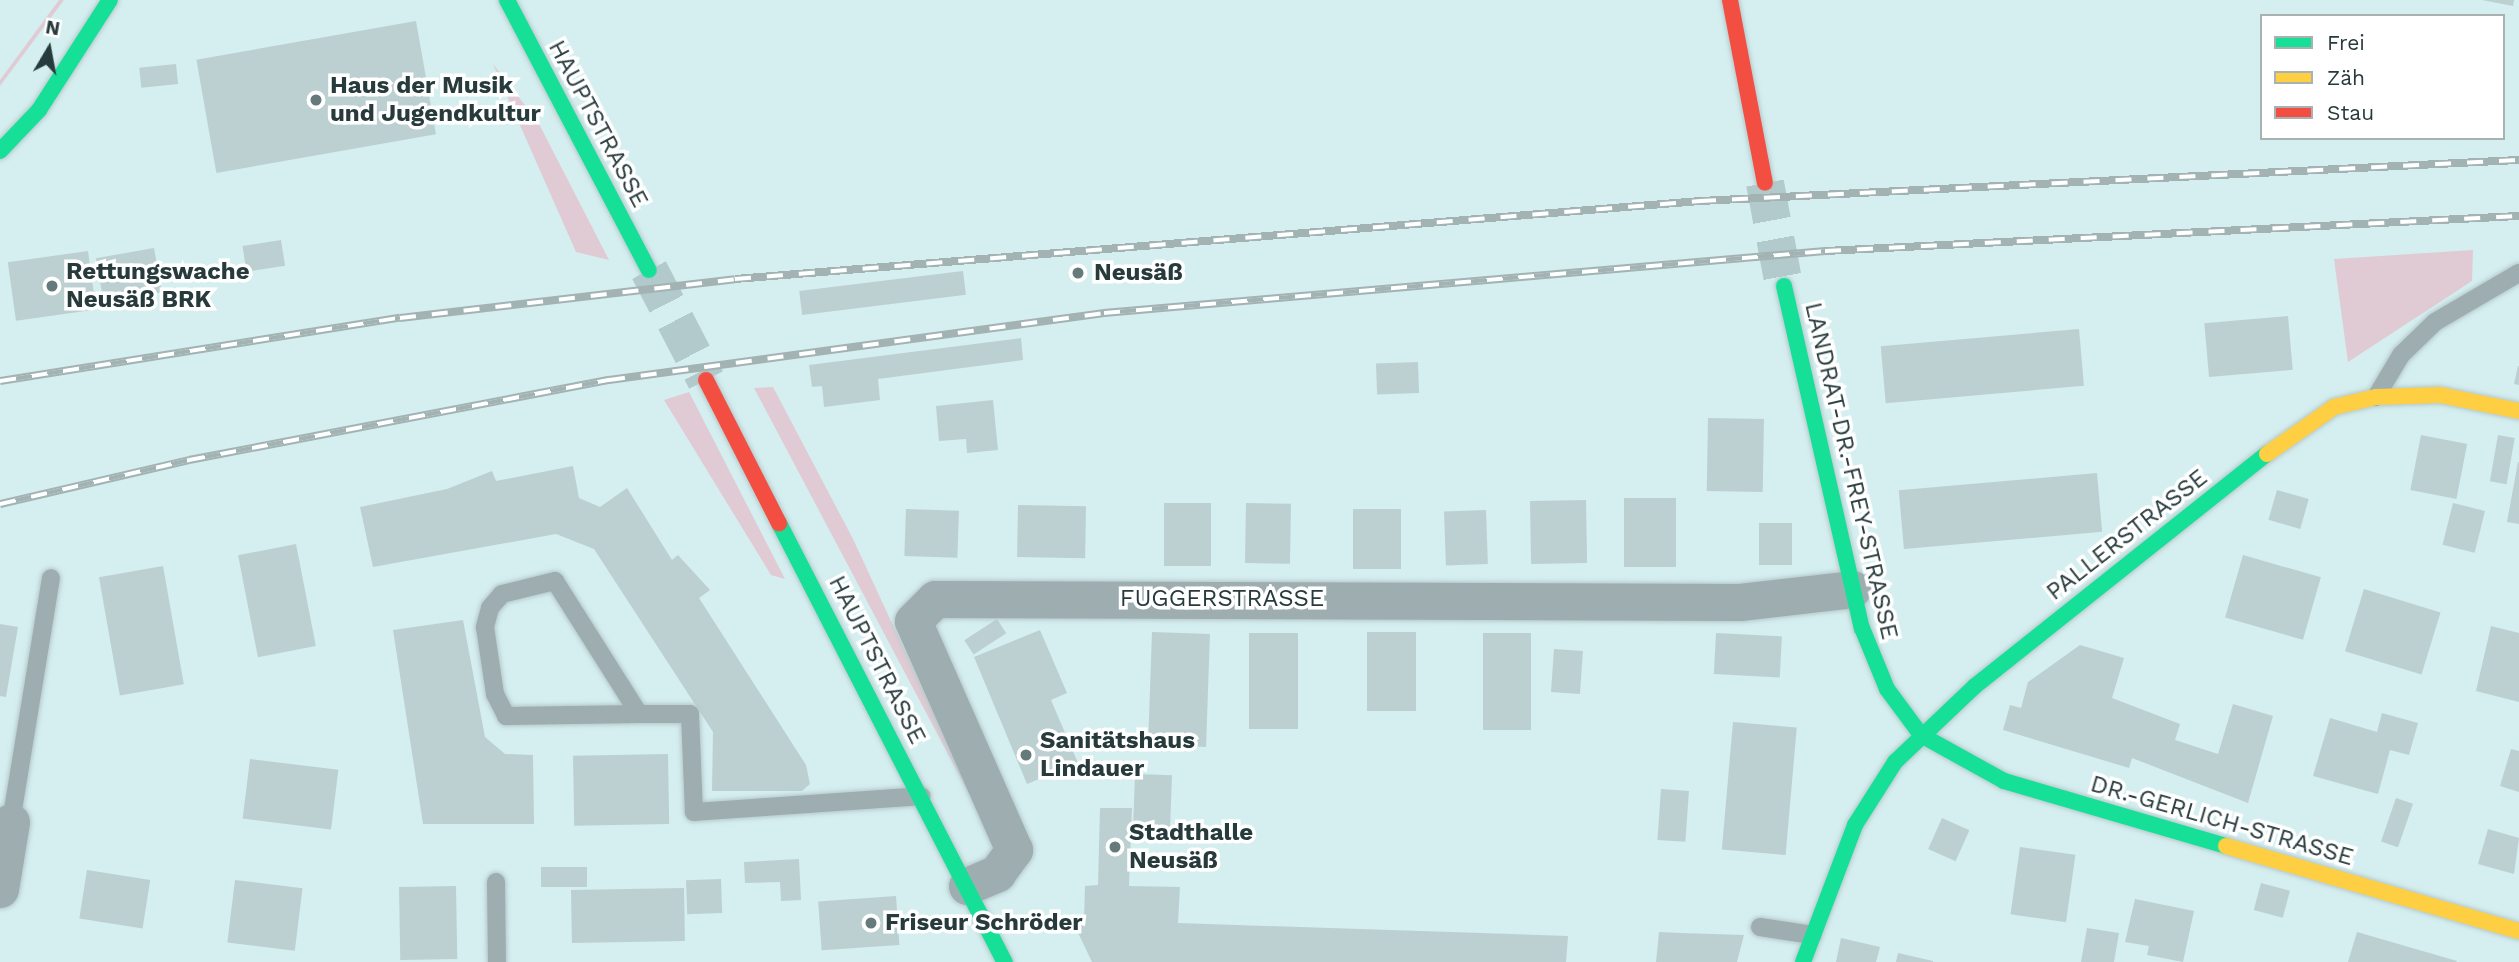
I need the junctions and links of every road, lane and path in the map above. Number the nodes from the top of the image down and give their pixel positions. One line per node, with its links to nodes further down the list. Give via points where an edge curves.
1 (110, 0): 4 (street, via 39,110)
2 (507, 0): 6 (street, HAUPTSTRASSE)
3 (1730, 0): 5 (street)
4 (0, 150)
5 (1765, 183)
6 (649, 270)
7 (2519, 273): 10 (lane, via 2435,322 2400,355)
8 (1784, 286): 13 (street, LANDRAT-DR.-FREY-STRASSE)
9 (706, 380): 16 (street, HAUPTSTRASSE)
10 (2376, 397): 11 (street, PALLERSTRASSE, via 2440,395); 15 (street, PALLERSTRASSE, via 2314,419 2049,626)
11 (2519, 411)
12 (51, 578): 17 (lane)
13 (1852, 589): 15 (street, LANDRAT-DR.-FREY-STRASSE, via 1883,680); 19 (street, FUGGERSTRASSE, via 1740,602 935,599 920,608 913,621 1014,850 997,873)
14 (639, 714): 14 (lane, via 506,716 495,694 485,627 490,608 502,594 555,581); 16 (lane, via 690,714 694,812)
15 (1922, 735): 22 (street, DR.-GERLICH-STRASSE, via 2004,781); 23 (street, PALLERSTRASSE, via 1895,762 1854,825)
16 (921, 796): 19 (street, HAUPTSTRASSE)
17 (11, 822): 20 (street)
18 (496, 883): 24 (lane)
19 (967, 886): 25 (street, HAUPTSTRASSE)
20 (0, 889)
21 (1760, 927): 23 (lane)
22 (2519, 931)
23 (1812, 935): 26 (street, PALLERSTRASSE)
24 (497, 962)
25 (1005, 962)
26 (1803, 962)

